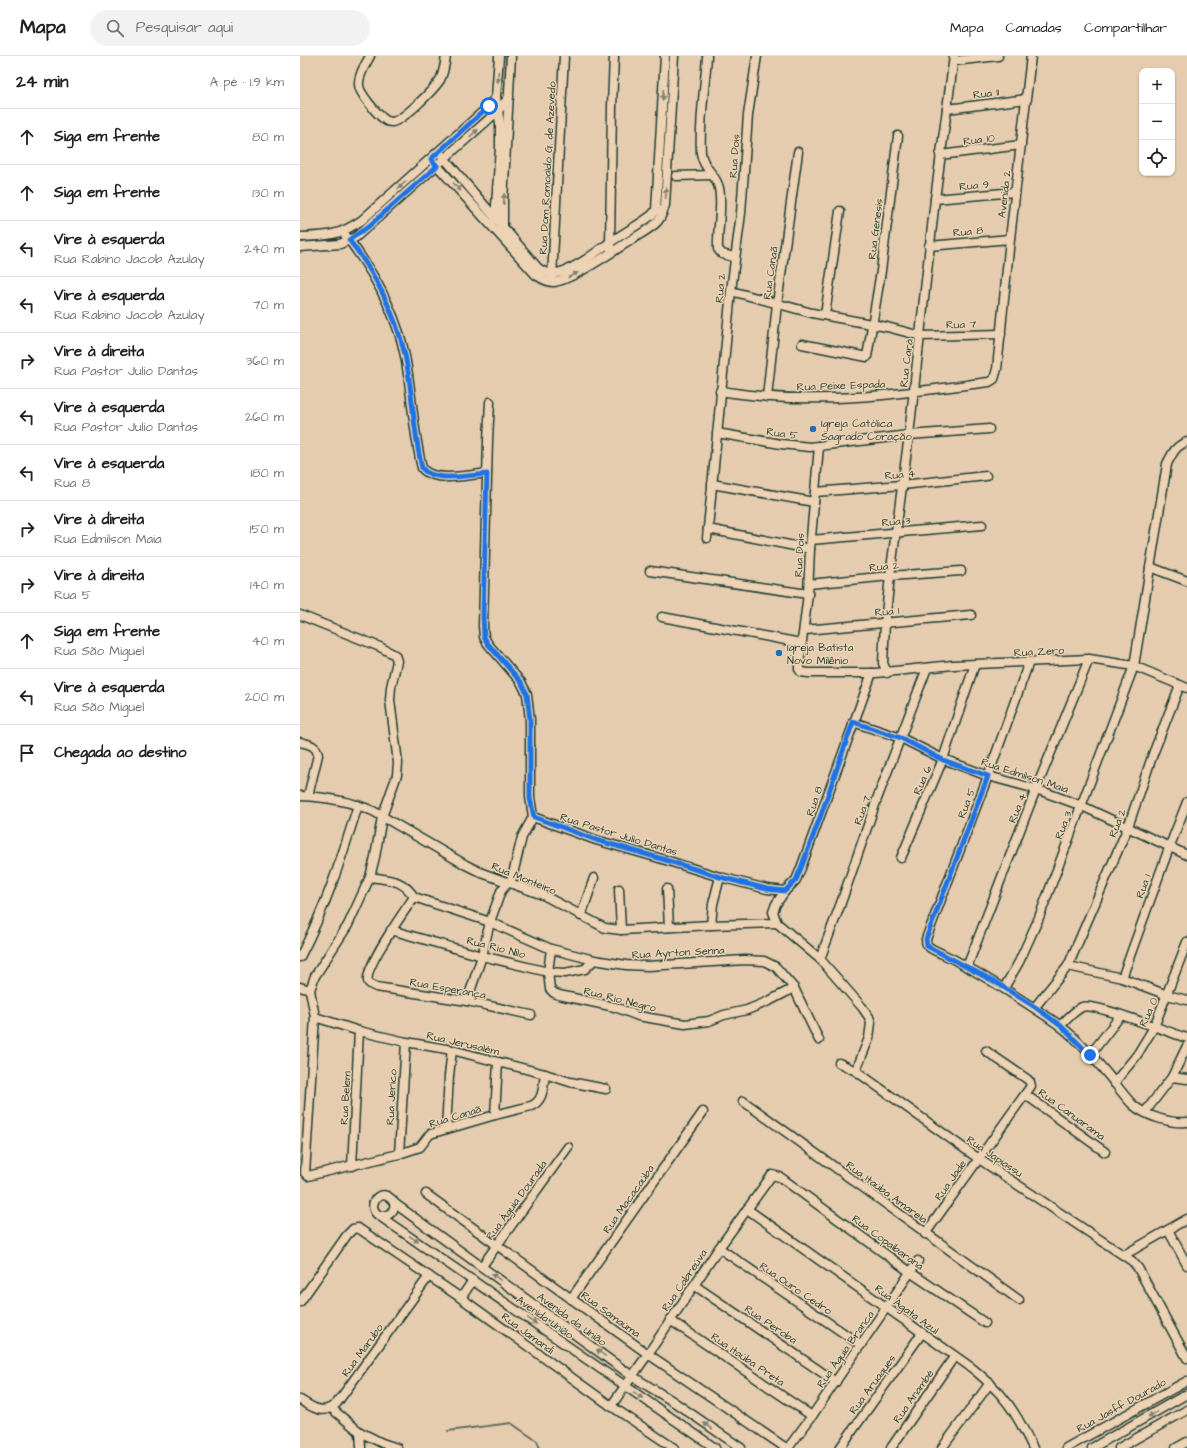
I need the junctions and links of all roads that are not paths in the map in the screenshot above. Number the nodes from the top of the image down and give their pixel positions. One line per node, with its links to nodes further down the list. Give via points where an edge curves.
1 (370, 56): 2 (street, via 359,85 384,120 391,122 398,120 432,91 441,78)
2 (446, 56)
3 (499, 56): 14 (street, one-way to 14)
4 (511, 56): 15 (street)
5 (564, 56): 43 (street, Rua Dom Romoaldo G. de Azevedo)
6 (614, 56): 38 (street)
7 (665, 56): 38 (street, one-way to 38, via 656,210)
8 (674, 56): 41 (street, one-way to 8, via 658,222 664,210)
9 (707, 56): 27 (street, via 701,155 705,167)
10 (757, 56): 42 (street, Rua Dois, via 748,115 741,214)
11 (998, 56): 13 (street)
12 (1031, 56): 16 (street, Avenida 2)
13 (954, 58): 17 (street, Rua Cará)
14 (496, 97): 18 (street); 21 (street)
15 (509, 97): 18 (street); 33 (street, one-way to 15)
16 (1027, 99): 17 (street, Rua 11); 20 (street, Avenida 2)
17 (947, 109): 23 (street, Rua Cará)
18 (498, 111): 25 (street, one-way to 18); 32 (street, via 500,148)
19 (898, 136): 47 (street, Rua Genesis)
20 (1021, 145): 23 (street, Rua 10); 29 (street, Avenida 2)
21 (438, 152): 24 (street); 25 (street)
22 (798, 152): 45 (street, Rua Canaã)
23 (940, 155): 30 (street, Rua Cará)
24 (431, 159): 26 (street); 34 (street, one-way to 34, via 362,220)
25 (445, 159): 26 (street); 32 (street)
26 (437, 166): 33 (street, one-way to 33); 37 (street, via 369,226)
27 (712, 175): 28 (street); 42 (street, via 720,197 718,249 722,254)
28 (676, 176)
29 (1015, 192): 30 (street, Rua 9); 36 (street, Avenida 2)
30 (934, 199): 39 (street, Rua Cará)
31 (840, 211): 46 (street)
32 (495, 217): 33 (street)
33 (499, 229): 43 (street, via 538,268); 43 (street, via 503,238 536,275 543,280)
34 (343, 232): 35 (street); 37 (street)
35 (300, 237)
36 (1010, 239): 39 (street, Rua 8); 48 (street, Avenida 2)
37 (349, 240): 40 (street, via 340,244); 61 (street, via 373,275 393,317 405,355 422,468 432,475 441,476)
38 (609, 243): 41 (street); 43 (street)
39 (929, 246): 49 (street, Rua Cará)
40 (300, 247)
41 (611, 253): 43 (street, one-way to 41, via 561,280 571,276)
42 (734, 257): 44 (street, Rua 2)
43 (552, 278)
44 (731, 291): 45 (street, Rua 7); 52 (street, Rua 2)
45 (777, 304): 46 (street, Rua 7); 54 (street, Rua Canaã)
46 (825, 315): 47 (street, Rua 7)
47 (872, 324): 49 (street, Rua 7); 50 (street, Rua Genesis, via 867,357)
48 (1001, 334): 49 (street, Rua 7); 51 (street, Avenida 2, via 996,377)
49 (921, 336): 53 (street, Rua Cará)
50 (802, 344)
51 (986, 382): 53 (street, Rua Peixe Espada)
52 (720, 391): 54 (street, Rua Peixe Espada); 57 (street, Rua 2)
53 (914, 392): 54 (street, Rua Peixe Espada, via 801,399); 58 (street, Rua Cará)
54 (766, 397)
55 (490, 402): 61 (street)
56 (989, 429): 58 (street, Rua 5)
57 (717, 433): 60 (street, Rua 5, via 781,444); 63 (street, Rua 2)
58 (909, 435): 60 (street, Rua 5); 64 (street, Rua Cará)
59 (1187, 442): 73 (street, Rua 3, via 1175,449 1167,464)
60 (819, 446): 65 (street, Rua Dois)
61 (487, 474): 107 (street, via 484,637 521,682 527,694 530,720 530,798)
62 (986, 476): 64 (street, Rua 4)
63 (712, 484): 66 (street); 68 (street, Rua 2)
64 (902, 485): 65 (street, Rua 4); 69 (street, Rua Cará)
65 (815, 492): 66 (street, Rua Dois)
66 (814, 502): 71 (street, Rua Dois)
67 (982, 525): 69 (street, Rua 3)
68 (708, 529): 70 (street, Rua 2); 72 (street)
69 (896, 532): 71 (street, Rua 3); 76 (street, Rua Cará)
70 (707, 538)
71 (811, 540): 72 (street, Rua Dois)
72 (810, 549): 78 (street, Rua Dois)
73 (1150, 567): 77 (street); 91 (street, Rua 3)
74 (650, 571): 79 (street)
75 (961, 571): 76 (street, Rua 2)
76 (890, 576): 78 (street, Rua 2); 83 (street, Rua Cará)
77 (1187, 581)
78 (809, 584): 79 (street, Rua Dois)
79 (808, 594): 84 (street, Rua Dois)
80 (300, 615): 106 (street, via 392,652 397,660 390,698 398,763 397,775)
81 (971, 615): 83 (street, Rua 1)
82 (662, 617): 85 (street)
83 (886, 622): 84 (street, Rua 1); 88 (street, Rua Cará)
84 (805, 630): 85 (street, Rua Dois)
85 (801, 643): 90 (street, Rua Dois)
86 (1089, 659): 87 (street, Rua Zero); 91 (street, Rua Zero); 101 (street, Rua 4)
87 (1029, 662): 89 (street, Rua Zero); 100 (street, Rua 5)
88 (883, 663): 93 (street, Rua 8); 94 (street, Rua Cará)
89 (975, 664): 92 (street, Rua Zero); 99 (street, Rua 6)
90 (799, 666): 93 (street, Rua Zero, via 803,672)
91 (1134, 666): 95 (street, Rua Zero); 105 (street, Rua 3)
92 (928, 668): 94 (street, Rua Zero); 97 (street, Rua 7)
93 (874, 673): 94 (street, Rua Zero); 96 (street, Rua 8)
94 (887, 673)
95 (1183, 687): 108 (street, Rua 2, via 1153,754)
96 (853, 722): 97 (street, Rua Edmilson Maia); 118 (street, Rua 8, via 801,868 796,880)
97 (901, 738): 99 (street, Rua Edmilson Maia); 131 (street, Rua 7)
98 (300, 742): 102 (street, via 310,744 318,750)
99 (943, 760): 100 (street, Rua Edmilson Maia); 111 (street, Rua 6)
100 (988, 776): 101 (street, Rua Edmilson Maia); 134 (street, Rua 5, via 926,939 927,946)
101 (1036, 789): 105 (street, Rua Edmilson Maia); 134 (street, Rua 4)
102 (304, 796): 104 (street, Rua Monteiro)
103 (1187, 802): 109 (street, Rua 1)
104 (358, 805): 106 (street, Rua Monteiro); 130 (street, via 341,859)
105 (1082, 806): 108 (street, Rua Edmilson Maia); 139 (street, Rua 3, via 1038,920)
106 (382, 817): 112 (street); 115 (street, Rua Monteiro, via 457,861)
107 (534, 817): 113 (street, Rua Pastor Julio Dantas, via 596,840); 115 (street, via 522,837 514,872)
108 (1128, 827): 109 (street, Rua Edmilson Maia); 133 (street, Rua 2)
109 (1169, 848): 110 (street, Rua Edmilson Maia); 136 (street, Rua 1)
110 (1187, 856)
111 (901, 858)
112 (370, 877): 119 (street, Rua Ayrton Senna, via 403,885); 140 (street, via 348,925 315,976)
113 (720, 877): 118 (street, Rua Pastor Julio Dantas); 123 (street)
114 (594, 878): 120 (street)
115 (508, 882): 120 (street, Rua Monteiro, via 543,895); 121 (street, via 501,891)
116 (619, 889): 126 (street)
117 (667, 890): 124 (street)
118 (785, 891): 122 (street, via 773,912)
119 (414, 897): 121 (street, Rua Ayrton Senna); 125 (street)
120 (581, 916): 126 (street, Rua Monteiro, via 605,928)
121 (490, 922): 128 (street, Rua Ayrton Senna); 129 (street)
122 (777, 923): 123 (street, Rua Monteiro); 131 (street)
123 (711, 925): 124 (street, Rua Monteiro)
124 (669, 927): 126 (street, Rua Monteiro)
125 (391, 930): 129 (street, Rua Rio Nilo); 143 (street, Rua Esperança, via 368,976 370,984)
126 (621, 930)
127 (1187, 942): 141 (street, Rua 0)
128 (552, 948): 132 (street, Rua Ayrton Senna); 135 (street)
129 (482, 956): 135 (street, Rua Rio Nilo); 143 (street)
130 (300, 957)
131 (820, 959): 160 (street, via 870,1017 869,1038)
132 (594, 960): 135 (street, Rua Rio Nilo, via 585,969 565,973); 138 (street, Rua Ayrton Senna, via 633,966 764,961 776,966)
133 (1068, 966): 136 (street); 144 (street)
134 (967, 967): 139 (street)
135 (548, 972): 138 (street, Rua Rio Negro, via 550,989 554,993 614,1007 638,1016 685,1024 709,1021 747,1010)
136 (1122, 978): 141 (street)
137 (300, 987): 140 (street)
138 (794, 988): 152 (street, Rua Ayrton Senna)
139 (1004, 988): 144 (street)
140 (310, 990): 147 (street)
141 (1167, 995): 142 (street); 149 (street, Rua 0)
142 (1187, 1000)
143 (467, 1001): 145 (street, Rua Esperança)
144 (1035, 1007): 148 (street)
145 (531, 1015)
146 (1121, 1015): 148 (street, via 1088,1006 1082,1007); 149 (street); 157 (street)
147 (315, 1017): 150 (street, Rua Jerusalém); 177 (street, Rua Canaã, via 304,1170 308,1176)
148 (1061, 1026): 157 (street)
149 (1154, 1027): 151 (street); 164 (street, Rua 0, via 1137,1055)
150 (359, 1031): 153 (street, Rua Jerusalém); 177 (street, Rua Belem)
151 (1187, 1038)
152 (819, 1040)
153 (406, 1042): 155 (street, Rua Jerusalém); 175 (street, Rua Jerico)
154 (1187, 1046): 162 (street)
155 (452, 1050): 158 (street, Rua Jerusalém); 172 (street)
156 (986, 1051): 166 (street, via 1030,1082 1031,1086)
157 (1090, 1055): 164 (street)
158 (498, 1062): 161 (street, Rua Jerusalém); 170 (street)
159 (839, 1063): 160 (street, Rua Japiassu)
160 (856, 1072): 176 (street, Rua Japiassu)
161 (545, 1074): 165 (street, Rua Jerusalém); 170 (street, Rua Canaã, via 537,1104)
162 (1172, 1077): 163 (street); 169 (street)
163 (1187, 1079)
164 (1114, 1083): 169 (street, via 1134,1106)
165 (606, 1089)
166 (1026, 1095): 174 (street, Rua Canuarama); 176 (street, Rua Jade)
167 (743, 1102): 185 (street, Rua Itaúba Amarela)
168 (703, 1112): 197 (street, Rua Macacaúba)
169 (1145, 1112): 171 (street, via 1156,1118 1177,1123)
170 (495, 1115): 172 (street, Rua Canaã)
171 (1187, 1122)
172 (446, 1129): 175 (street, Rua Canaã, via 430,1134 420,1147)
173 (568, 1146): 186 (street, Rua Águia Dourada)
174 (1105, 1152)
175 (399, 1154): 177 (street, Rua Canaã)
176 (978, 1159): 185 (street, Rua Jade); 188 (street, Rua Japiassu)
177 (352, 1166)
178 (780, 1178): 181 (street, Rua Cabreúva, via 770,1176); 192 (street, Rua Copaibarana)
179 (426, 1194): 186 (street, Rua Samaúma)
180 (394, 1203): 182 (street, via 392,1213); 182 (street, Avenida da União, via 387,1196 380,1196 375,1200 374,1210); 191 (street, Avenida da União)
181 (747, 1208): 187 (street, Rua Cabreúva); 200 (street, Rua Ágata Azul)
182 (382, 1216): 194 (street, Avenida União, one-way to 194)
183 (1187, 1219): 184 (street)
184 (1168, 1230): 188 (street); 190 (street)
185 (925, 1234): 198 (street, Rua Itaúba Amarela)
186 (497, 1244): 191 (street, Rua Águia Dourada); 197 (street, Rua Samaúma)
187 (719, 1248): 195 (street, Rua Cabreúva); 204 (street, Rua Ouro Cedro)
188 (1124, 1255): 207 (street, Rua Japiassu, via 1138,1268)
189 (918, 1260): 192 (street, Rua Águia Branca)
190 (1187, 1265)
191 (482, 1266): 208 (street, Avenida da União, one-way to 191)
192 (910, 1272): 200 (street, Rua Águia Branca); 202 (street, Rua Copaibarana)
193 (429, 1276): 196 (street, Rua Jamandi); 199 (street, Rua Jamandi, via 355,1228); 216 (street, Rua Marubo)
194 (473, 1280): 196 (street); 212 (street, Avenida União, one-way to 212)
195 (694, 1285): 201 (street, Rua Cabreúva); 210 (street, Rua Peroba)
196 (461, 1298): 215 (street, Rua Jamandi)
197 (571, 1299): 205 (street, Rua Samaúma)
198 (1019, 1300)
199 (300, 1302)
200 (887, 1308): 203 (street, Rua Ágata Azul); 204 (street, Rua Águia Branca)
201 (670, 1320): 205 (street, Rua Cabreúva); 218 (street, Rua Itaúba Preta)
202 (985, 1323)
203 (922, 1333): 206 (street, Rua Ágata Azul); 227 (street, Rua Aruaques)
204 (861, 1345): 210 (street, Rua Águia Branca)
205 (648, 1354): 208 (street, Rua Cabreúva); 226 (street, Rua Samaúma)
206 (954, 1357): 211 (street, Rua Ágata Azul); 228 (street, Rua Anambé)
207 (1187, 1358)
208 (632, 1376): 212 (street, Rua Cabreúva); 225 (street, Avenida da União, one-way to 208)
209 (1187, 1381): 231 (street, Rua Jasff Dourado)
210 (836, 1382): 218 (street, Rua Águia Branca)
211 (990, 1383): 229 (street); 230 (street, Rua Ágata Azul, via 1014,1412)
212 (625, 1386): 215 (street, Rua Cabreúva); 224 (street, Avenida União, one-way to 224)
213 (1187, 1394): 232 (street, one-way to 232)
214 (300, 1400): 216 (street, via 321,1411)
215 (611, 1406): 223 (street, Rua Jamandi)
216 (332, 1408): 219 (street)
217 (1187, 1410): 233 (street)
218 (812, 1416): 226 (street, Rua Águia Branca)
219 (360, 1432): 221 (street); 222 (street)
220 (1187, 1442): 234 (street)
221 (361, 1448)
222 (397, 1448)
223 (674, 1448)
224 (715, 1448)
225 (741, 1448)
226 (787, 1448)
227 (840, 1448)
228 (891, 1448)
229 (942, 1448)
230 (1033, 1448)
231 (1066, 1448)
232 (1092, 1448)
233 (1119, 1448)
234 (1176, 1448)

